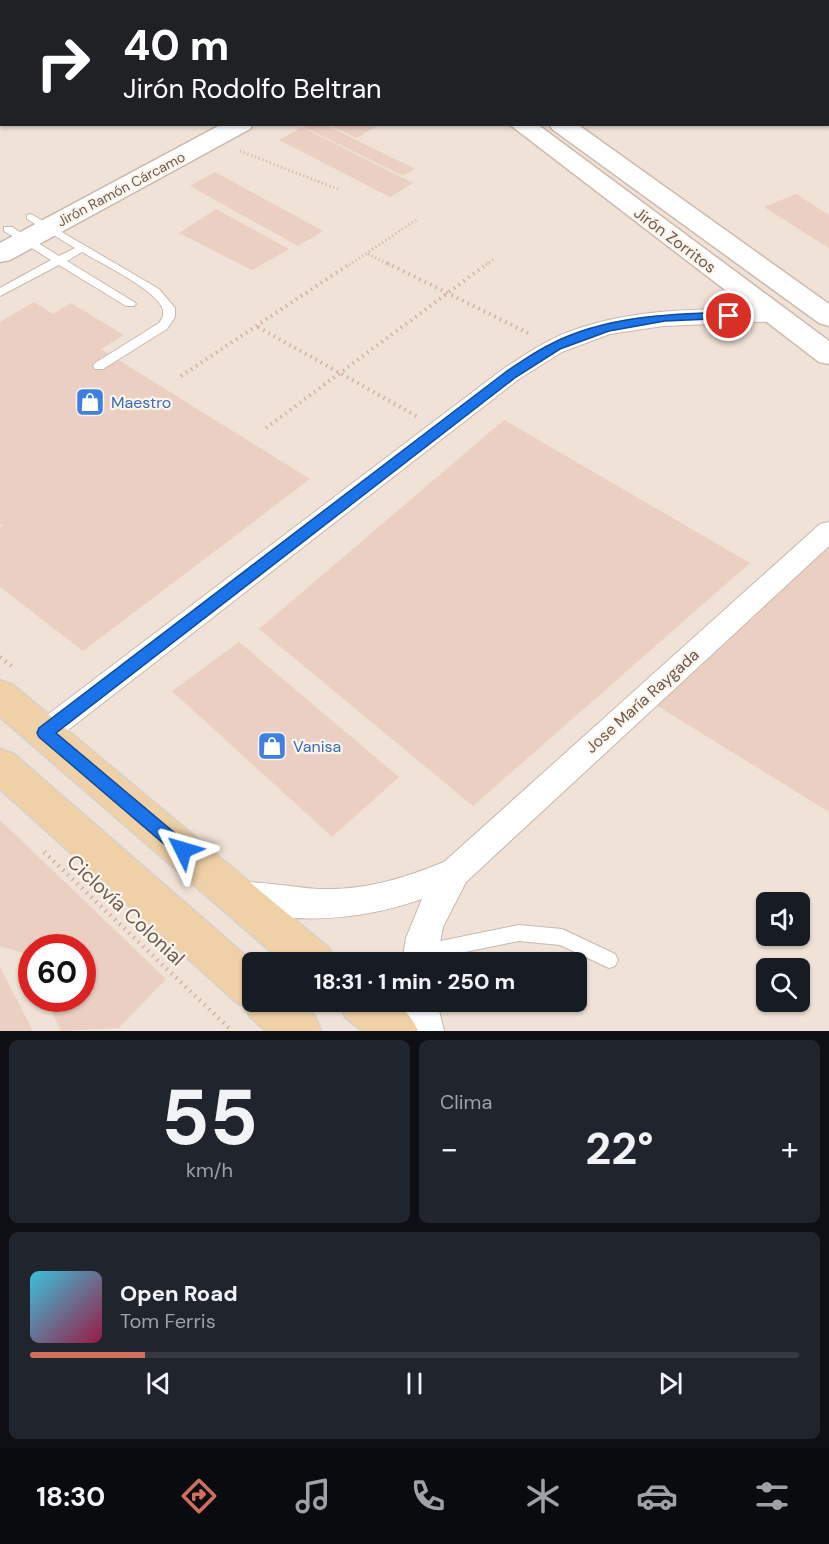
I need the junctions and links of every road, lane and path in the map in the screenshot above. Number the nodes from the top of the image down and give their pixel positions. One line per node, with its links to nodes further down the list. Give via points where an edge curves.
1 (234, 126): 4 (main road, Jirón Ramón Cárcamo)
2 (524, 126): 16 (main road, Jirón Zorritos)
3 (564, 126): 17 (main road, Jirón Zorritos)
4 (211, 132): 5 (path, via 254,157); 7 (main road, Jirón Ramón Cárcamo)
5 (340, 190)
6 (416, 220): 10 (path)
7 (23, 230): 8 (lane); 9 (main road, Jirón Ramón Cárcamo); 12 (lane)
8 (82, 248): 12 (lane); 21 (lane, via 155,291 169,308 163,326)
9 (0, 254)
10 (367, 254): 14 (path); 18 (path)
11 (494, 259): 14 (path)
12 (59, 261): 13 (lane); 15 (lane)
13 (0, 293)
14 (447, 293): 19 (path); 22 (path)
15 (130, 304)
16 (776, 316): 19 (street, via 665,318 606,328); 20 (main road, Jirón Zorritos)
17 (829, 317)
18 (258, 327): 22 (path); 23 (path)
19 (555, 346): 25 (street)
20 (829, 355)
21 (99, 366)
22 (339, 373): 24 (path); 25 (path)
23 (182, 376)
24 (266, 428)
25 (440, 429): 28 (street)
26 (829, 531): 31 (street, Jose María Raygada)
27 (0, 695): 28 (main road)
28 (44, 733): 32 (main road)
29 (2, 770): 37 (main road)
30 (43, 851): 41 (path, Ciclovía Colonial)
31 (455, 872): 32 (street, Jose María Raygada, via 415,890 372,901 282,903); 34 (street, Jose María Raygada, via 432,910)
32 (235, 894): 33 (main road)
33 (302, 952)
34 (421, 952)
35 (443, 952): 36 (lane, via 519,933 562,937)
36 (609, 960)
37 (242, 980)
38 (277, 1012): 42 (main road)
39 (373, 1012): 43 (main road)
40 (422, 1012): 44 (street)
41 (232, 1031)
42 (299, 1031)
43 (396, 1031)
44 (427, 1031)

